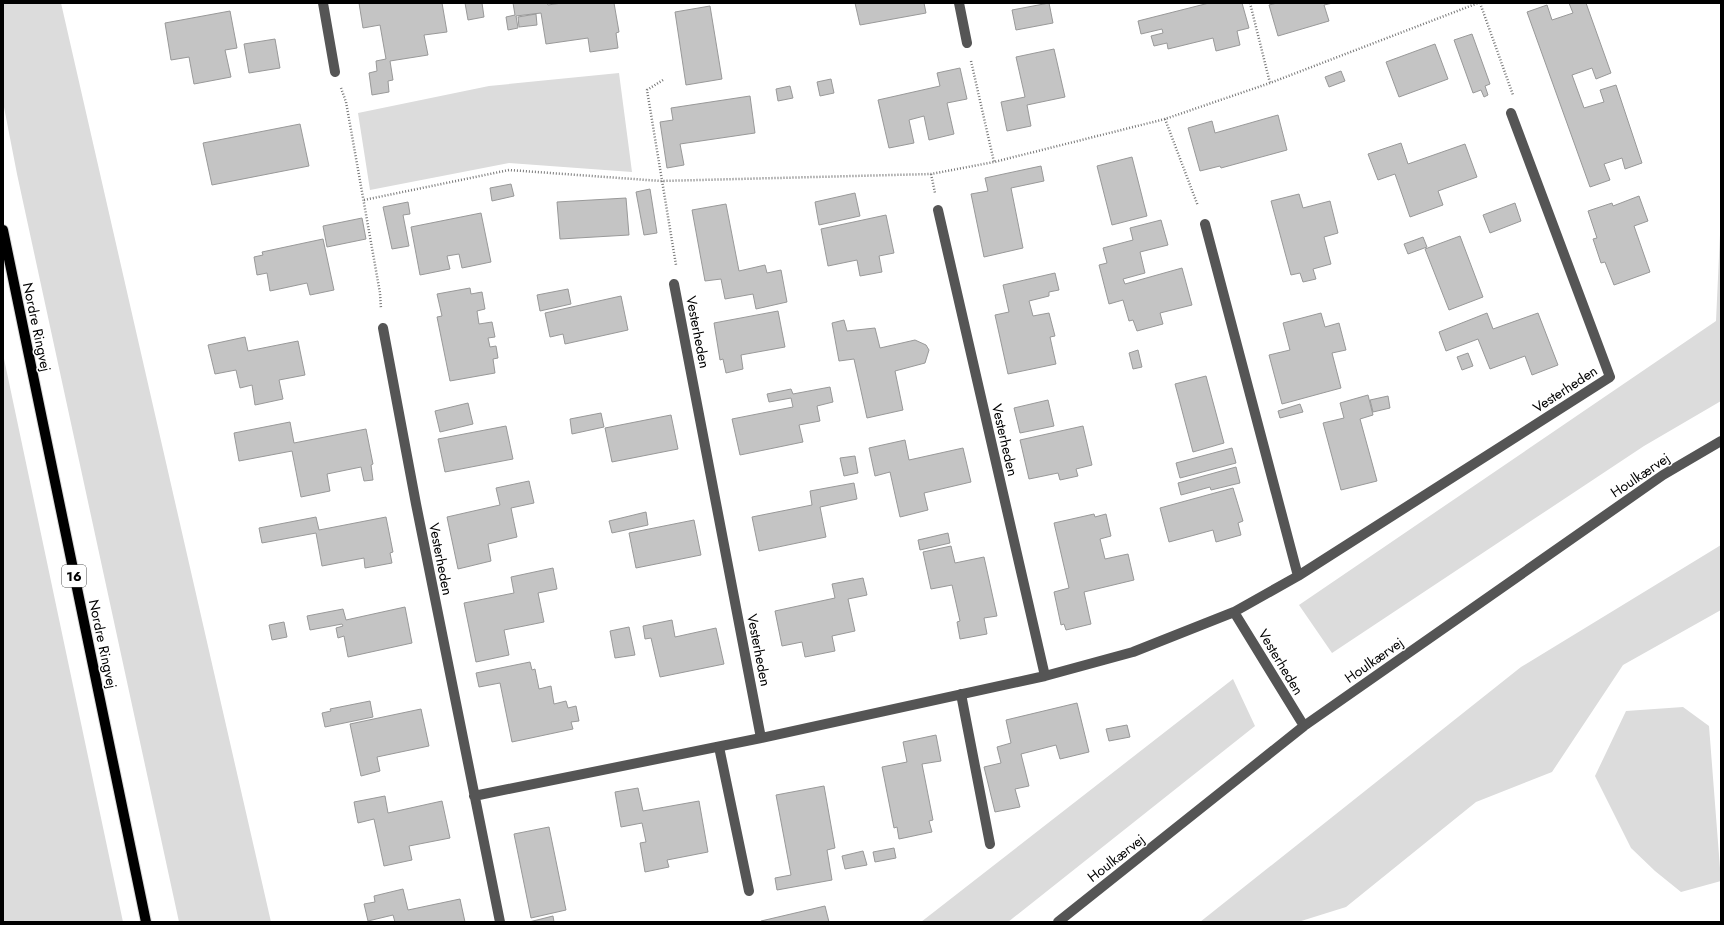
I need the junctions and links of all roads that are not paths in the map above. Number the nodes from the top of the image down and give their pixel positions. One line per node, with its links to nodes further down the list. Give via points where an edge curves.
1 (323, 3): 4 (street)
2 (959, 3): 3 (street)
3 (968, 43)
4 (335, 72)
5 (1511, 113): 12 (street, Vesterheden, via 1610,377)
6 (938, 210): 14 (street, Vesterheden)
7 (1205, 224): 12 (street)
8 (3, 230): 22 (main road, Nordre Ringvej / 16)
9 (674, 284): 17 (street, Vesterheden)
10 (383, 328): 19 (street, Vesterheden)
11 (1721, 441): 16 (street, Houlkærvej, via 1663,475)
12 (1298, 576): 13 (street, Vesterheden)
13 (1234, 612): 14 (street, Vesterheden, via 1132,652); 16 (street, Vesterheden)
14 (1045, 676): 15 (street, Vesterheden)
15 (960, 694): 17 (street, Vesterheden); 20 (street)
16 (1304, 726): 24 (street, Houlkærvej)
17 (762, 738): 18 (street, Vesterheden)
18 (719, 747): 19 (street, Vesterheden); 21 (street)
19 (474, 796): 23 (street, Vesterheden)
20 (990, 844)
21 (749, 891)
22 (146, 922)
23 (500, 922)
24 (1058, 922)

